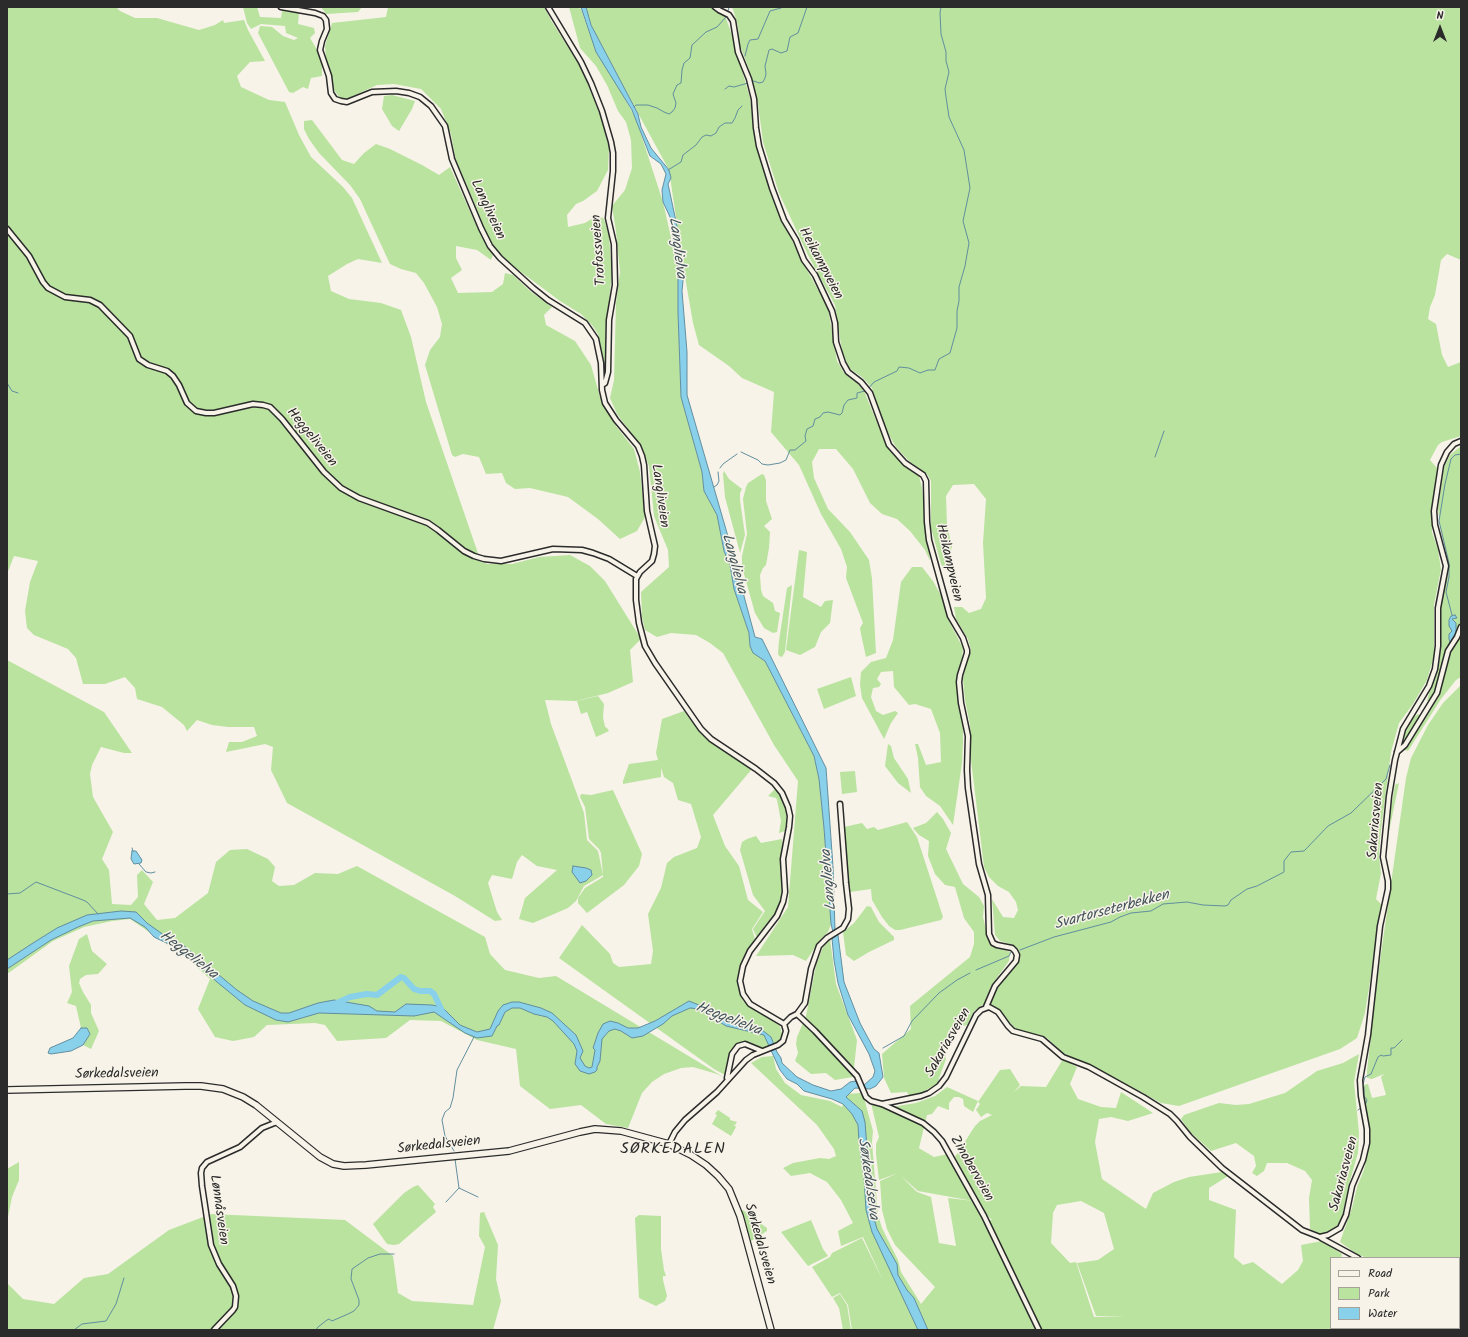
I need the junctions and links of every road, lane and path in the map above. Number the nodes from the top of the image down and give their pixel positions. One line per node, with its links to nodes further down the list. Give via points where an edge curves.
1 (281, 7): 5 (street, Langliveien, via 315,13 326,20 327,29 320,50 329,76 331,93 335,99 347,102 372,92 404,92 420,97 433,109 445,126 452,159 490,246 533,288 581,320 592,331 599,352)
2 (548, 7): 5 (street, Trofossveien, via 591,83 612,148 613,171 608,218 614,248 615,287 610,320 608,372)
3 (715, 7): 11 (street, Heikampveien, via 729,15 733,21 740,58 754,99 759,146 772,188 784,220 832,311 836,342 843,363 848,372 870,393 889,445 905,463 926,480 929,540 950,616 962,634 967,650 959,682 968,736 968,788 979,864 988,895 989,934 994,943 1012,948 1017,955 1016,961 995,986)
4 (7, 229): 7 (street, Heggeliveien, via 27,252 48,288 65,298 90,300 100,305 130,336 139,359 173,376 187,403 196,411 214,413 253,404 270,407 337,485 359,498 428,523 474,556 501,561 553,549 582,550 608,559)
5 (602, 385): 7 (street, Langliveien, via 607,407 638,446 644,465 647,511 654,539 654,554 651,563)
6 (1461, 441): 9 (street, Sakariasveien, via 1450,449 1443,460 1435,507 1435,525 1446,566 1438,608 1435,669 1429,686 1403,729)
7 (637, 576): 13 (street, via 639,623 645,646 655,663 701,729 711,739 769,779 780,790 786,802 790,816 782,859 785,892 783,902 776,916 750,951 740,981 742,994 750,1004)
8 (1461, 627): 9 (street, via 1448,651 1437,693 1408,741)
9 (1397, 752): 20 (street, Sakariasveien, via 1383,852 1388,893 1380,930 1360,1080 1367,1143 1353,1182 1344,1222 1334,1232)
10 (840, 804): 12 (street, via 849,909 847,922 843,928 824,940 817,950 806,1000)
11 (986, 1007): 17 (street, Sakariasveien, via 976,1015 943,1082 922,1096); 20 (street, Sakariasveien, via 995,1010 1014,1030 1045,1040 1063,1057 1089,1067 1170,1114 1222,1168 1295,1224)
12 (797, 1014): 13 (street); 17 (street, Zinoberveien, via 854,1072 865,1095)
13 (784, 1024): 14 (street, via 784,1038 778,1045)
14 (764, 1051): 15 (street, via 748,1058); 15 (street, via 745,1044 737,1047 732,1054)
15 (726, 1081): 19 (street, via 685,1120)
16 (7, 1090): 18 (street, Sørkedalsveien, via 208,1086 243,1097)
17 (882, 1104): 24 (street, Zinoberveien, via 923,1123 945,1145 984,1216)
18 (277, 1122): 19 (street, Sørkedalsveien, via 320,1157 344,1166 503,1152 595,1129 621,1131); 22 (street, Lønnåsveien, via 262,1128 240,1147 207,1162 202,1168 202,1186 211,1246 236,1296 233,1310)
19 (669, 1144): 23 (street, Sørkedalsveien, via 706,1165 729,1189 740,1216)
20 (1320, 1237): 21 (street)
21 (1356, 1257)
22 (214, 1330)
23 (771, 1330)
24 (1039, 1330)

